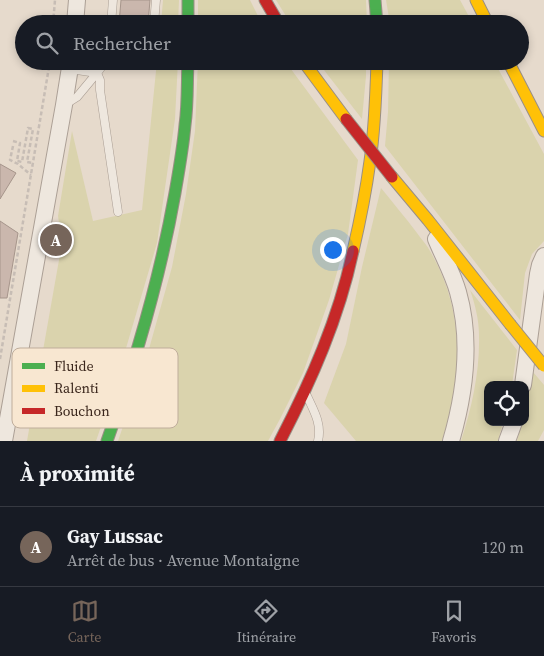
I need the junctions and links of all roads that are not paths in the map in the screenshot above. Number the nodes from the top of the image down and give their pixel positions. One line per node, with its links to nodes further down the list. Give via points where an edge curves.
1 (77, 0): 8 (street)
2 (113, 0): 9 (lane)
3 (156, 0): 10 (lane)
4 (188, 0): 11 (main road)
5 (265, 0): 12 (main road)
6 (376, 0): 13 (main road)
7 (476, 0): 14 (main road)
8 (76, 15)
9 (112, 15)
10 (155, 15)
11 (188, 15)
12 (274, 15)
13 (377, 15)
14 (484, 15)
15 (69, 70): 23 (street)
16 (88, 70): 22 (lane)
17 (100, 70): 22 (lane)
18 (188, 70): 29 (main road, via 184,128 166,243)
19 (310, 70): 26 (main road, bridge)
20 (378, 70): 32 (main road, via 370,163 361,216 337,311)
21 (513, 70): 24 (main road)
22 (98, 73): 23 (lane, via 77,97); 25 (lane)
23 (64, 105): 28 (street)
24 (544, 131)
25 (118, 212)
26 (428, 220): 30 (main road, bridge); 40 (street, via 457,290 465,331 462,392)
27 (544, 256): 31 (street, via 538,274)
28 (21, 348)
29 (138, 348)
30 (544, 366)
31 (524, 381)
32 (306, 393): 38 (main road); 39 (lane, via 320,426)
33 (12, 396): 36 (street)
34 (513, 426): 41 (street)
35 (111, 428): 37 (main road)
36 (4, 441)
37 (107, 441)
38 (280, 441)
39 (318, 441)
40 (451, 441)
41 (507, 441)

